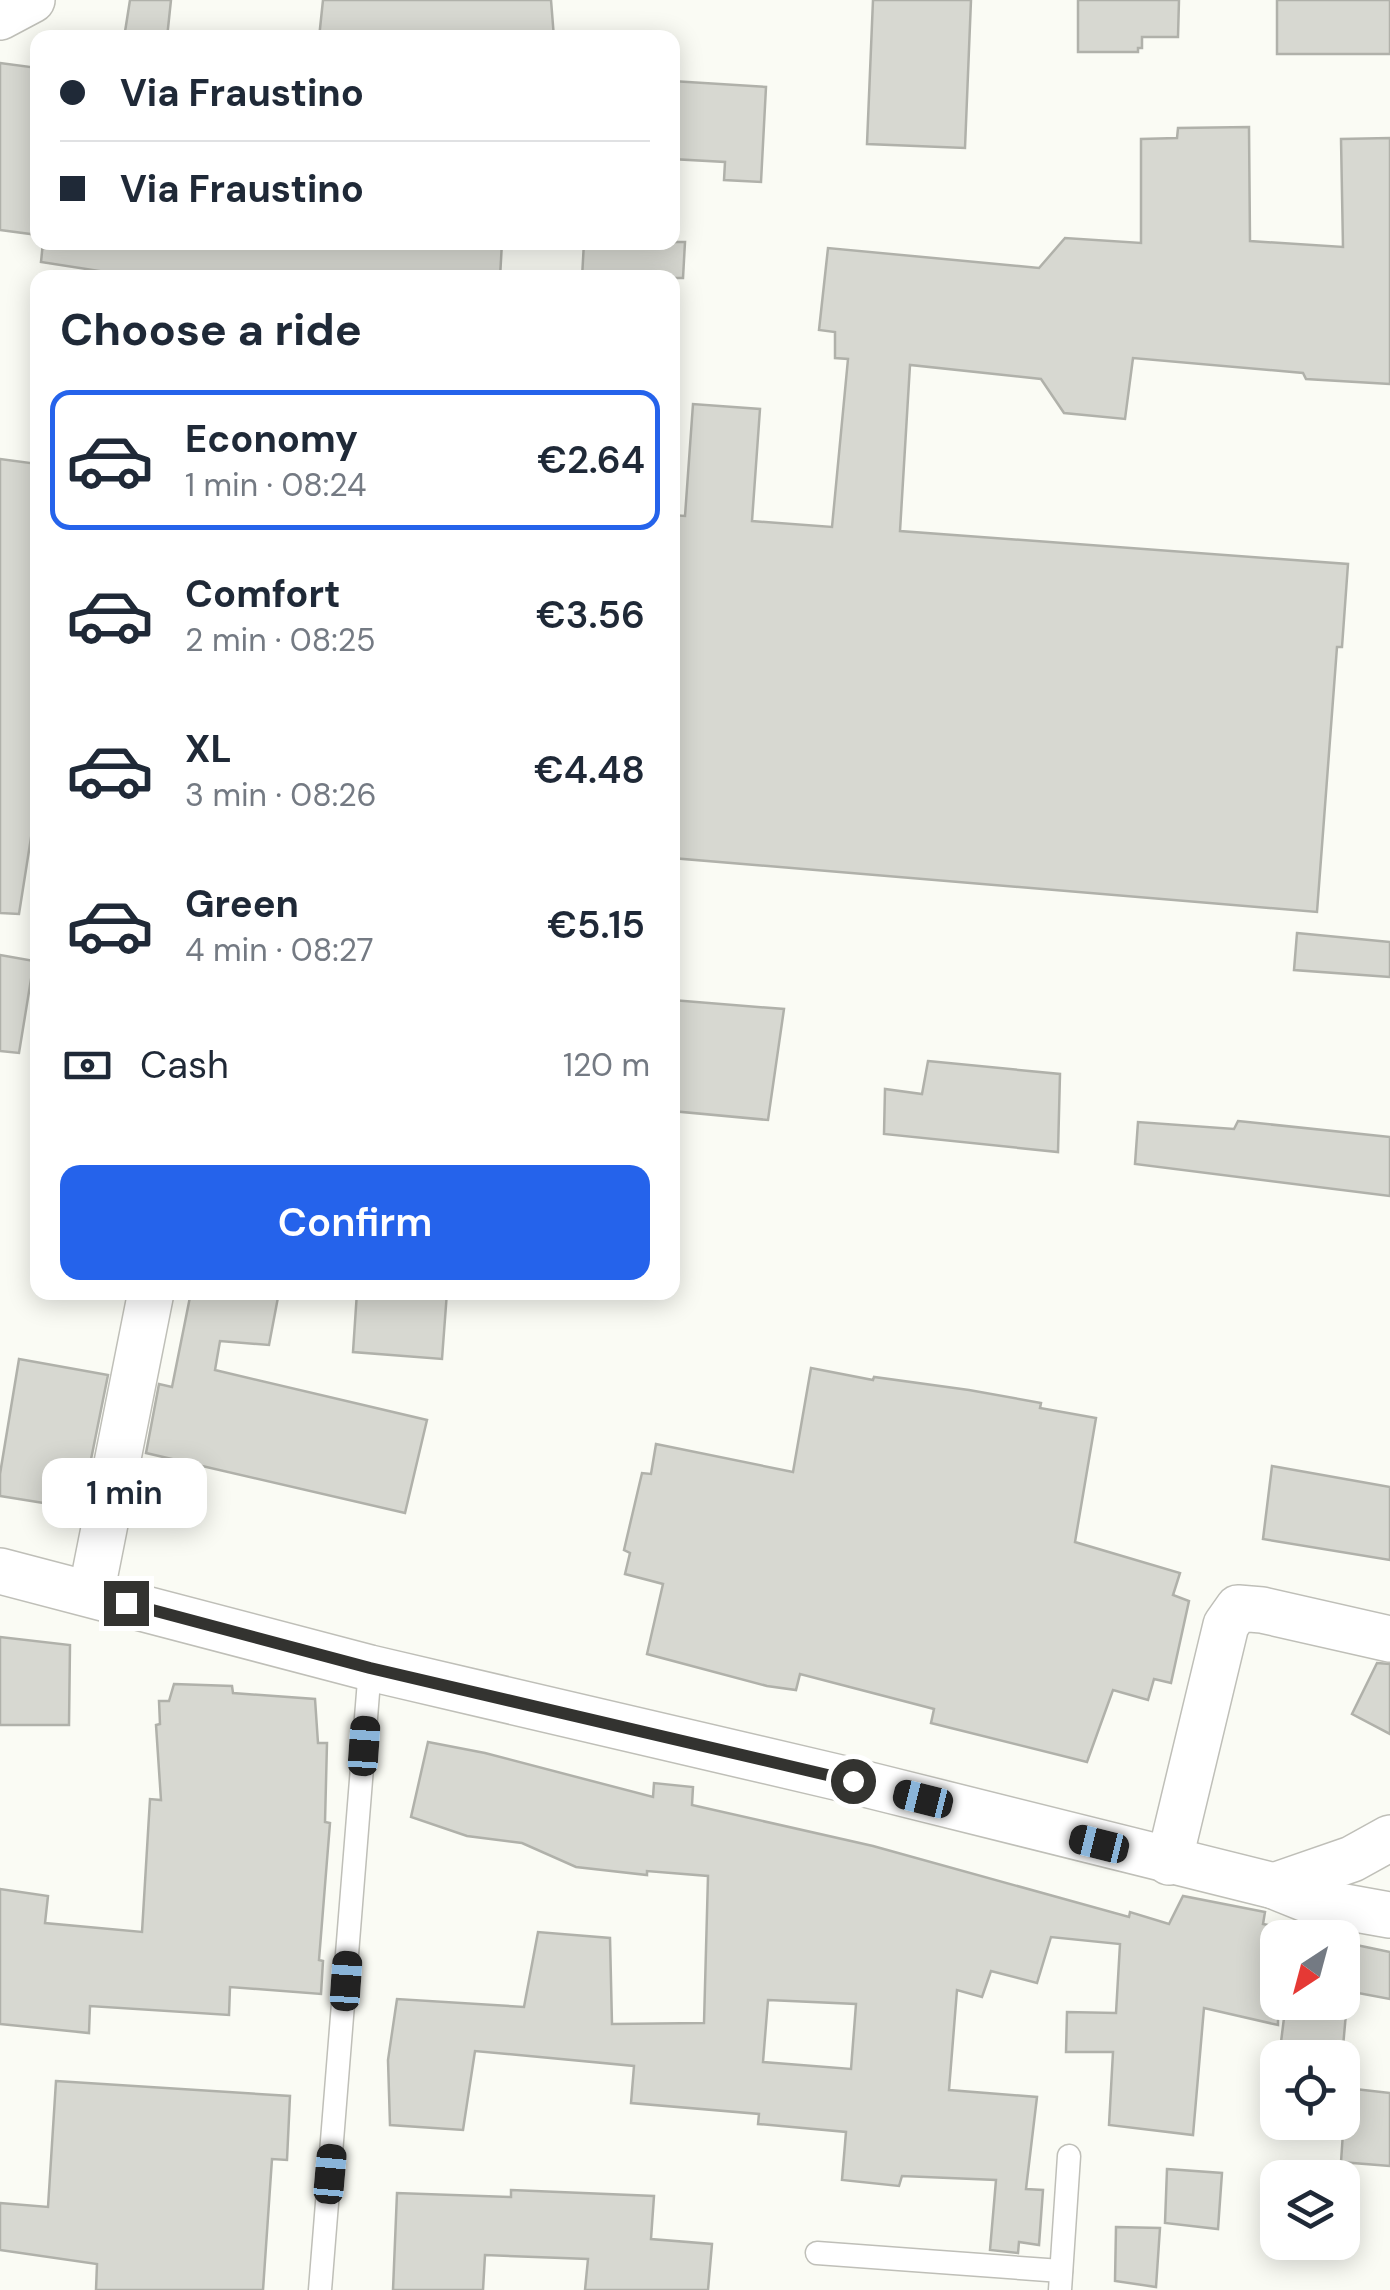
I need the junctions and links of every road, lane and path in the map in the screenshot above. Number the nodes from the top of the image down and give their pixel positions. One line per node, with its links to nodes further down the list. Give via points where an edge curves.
1 (32, 0): 2 (street)
2 (0, 17)
3 (149, 1300): 5 (street)
4 (0, 1571): 5 (street)
5 (91, 1594): 7 (street)
6 (1390, 1639): 9 (street, via 1238,1608 1226,1625)
7 (370, 1668): 9 (street); 15 (lane)
8 (1390, 1838): 10 (street, via 1352,1860)
9 (1169, 1862): 10 (street)
10 (1274, 1886): 11 (street, via 1311,1901)
11 (1390, 1915)
12 (1070, 2156): 14 (lane)
13 (817, 2254): 14 (lane)
14 (1061, 2281)
15 (320, 2290)

